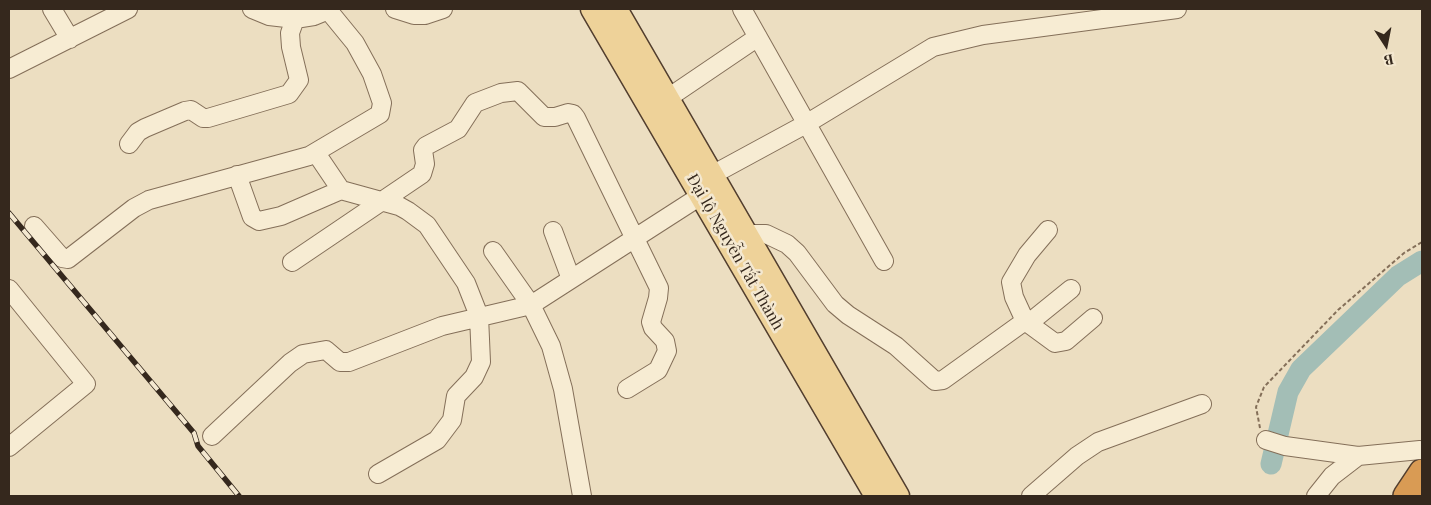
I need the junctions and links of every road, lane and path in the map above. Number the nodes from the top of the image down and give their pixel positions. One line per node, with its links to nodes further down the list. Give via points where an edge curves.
1 (52, 9): 13 (street)
2 (128, 9): 13 (street)
3 (252, 9): 11 (street, via 269,16)
4 (395, 9): 5 (street, via 414,15)
5 (442, 9)
6 (592, 9): 20 (main road, Đại lộ Nguyễn Tất Thành)
7 (616, 9): 15 (main road, Đại lộ Nguyễn Tất Thành)
8 (742, 9): 12 (street)
9 (1177, 9): 16 (street, via 983,35 933,47)
10 (329, 10): 11 (street); 18 (street, via 363,56 383,108 380,114)
11 (295, 19): 17 (street, via 290,33 299,80 289,94 208,118 185,111 138,132)
12 (758, 37): 15 (street); 16 (street)
13 (70, 39): 14 (street)
14 (9, 69)
15 (668, 98): 20 (main road, Đại lộ Nguyễn Tất Thành)
16 (806, 124): 20 (street); 30 (street)
17 (129, 144)
18 (316, 153): 19 (street); 21 (street)
19 (236, 175): 21 (street, via 252,216 259,222); 23 (street, via 149,200 68,259 62,258)
20 (703, 185): 26 (main road, Đại lộ Nguyễn Tất Thành); 27 (street); 48 (main road, Đại lộ Nguyễn Tất Thành)
21 (341, 190): 22 (street)
22 (381, 202): 27 (street, via 422,174 425,164 423,150 458,129 475,103 501,93 518,91 544,117 573,114); 31 (street); 36 (street, via 408,211 427,226 466,283)
23 (34, 226)
24 (1048, 230): 38 (street, via 1027,255 1012,282 1014,297)
25 (553, 231): 32 (street)
26 (746, 234): 38 (street, via 766,234 787,244 835,304 896,346 935,382 943,380); 49 (main road, Đại lộ Nguyễn Tất Thành)
27 (636, 238): 32 (street); 39 (street, via 658,288 651,322 666,341 667,350 658,370)
28 (1422, 242): 42 (path, via 1404,253 1338,310 1264,386 1256,407 1261,434)
29 (493, 250): 35 (street)
30 (884, 261)
31 (292, 262)
32 (571, 279): 35 (street)
33 (9, 289): 43 (street, via 86,384)
34 (1071, 289): 38 (street)
35 (531, 305): 36 (street); 47 (street, via 557,366)
36 (479, 316): 41 (street, via 442,326 350,362 340,362 326,350 303,354); 46 (street, via 481,362 474,377 456,396 452,420 437,440)
37 (1093, 318): 38 (street, via 1066,341 1059,343)
38 (1027, 322)
39 (627, 389)
40 (1202, 404): 50 (street, via 1098,442)
41 (212, 436)
42 (1266, 440): 44 (street, via 1285,446)
43 (9, 447)
44 (1358, 456): 45 (street, via 1388,452); 51 (street, via 1332,476)
45 (1421, 461): 52 (highway)
46 (378, 474)
47 (582, 496)
48 (876, 496)
49 (898, 496)
50 (1032, 496)
51 (1316, 496)
52 (1407, 496)

